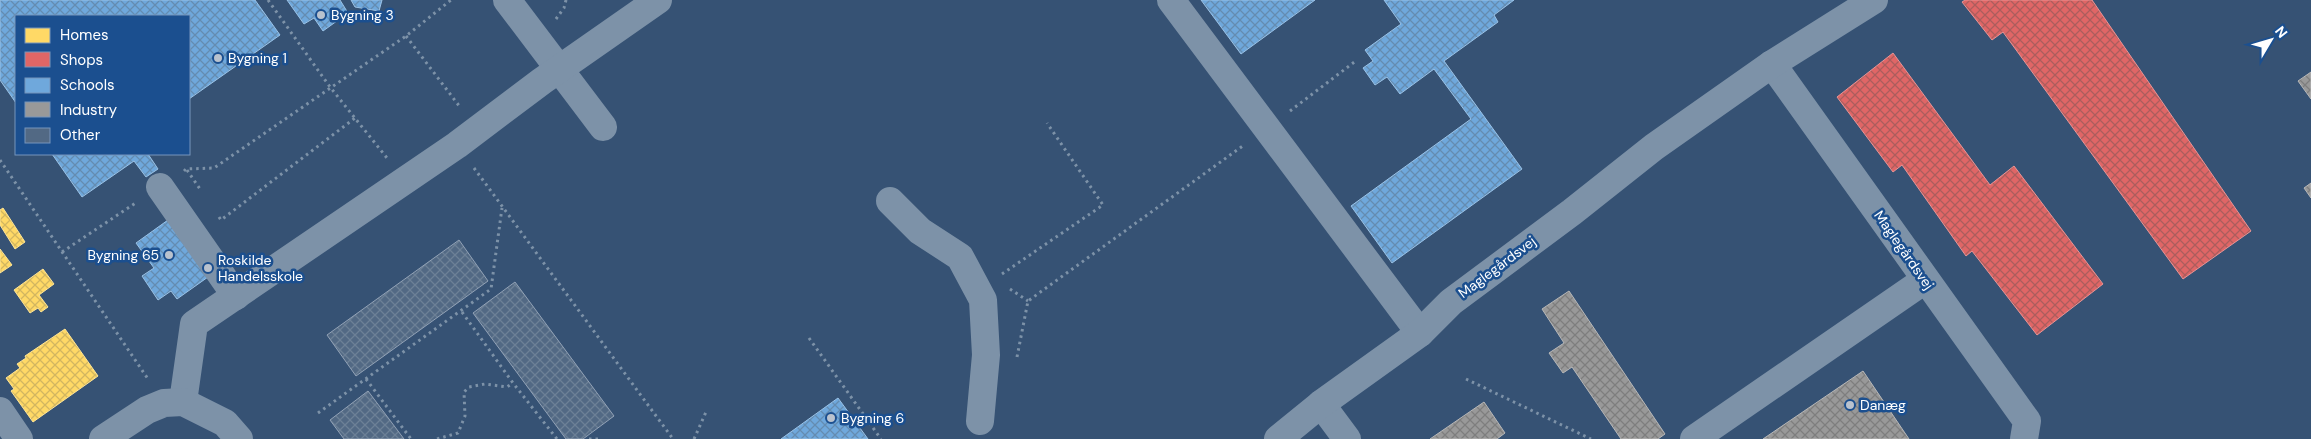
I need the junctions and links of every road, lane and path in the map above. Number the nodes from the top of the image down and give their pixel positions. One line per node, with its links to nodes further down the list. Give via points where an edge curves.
1 (268, 0): 11 (path)
2 (451, 0): 7 (path)
3 (507, 0): 10 (street)
4 (658, 0): 10 (street)
5 (1170, 0): 15 (street)
6 (1874, 0): 9 (street, Maglegårdsvej)
7 (406, 36): 11 (path); 16 (path)
8 (1357, 60): 15 (path)
9 (1772, 64): 27 (street, Maglegårdsvej); 32 (street, Maglegårdsvej, via 1654,147 1451,302)
10 (559, 69): 14 (street); 16 (street)
11 (330, 87): 12 (path); 18 (path, via 214,168)
12 (355, 118): 19 (path); 24 (path, via 221,220)
13 (1047, 123): 26 (path, via 1103,205)
14 (603, 127)
15 (1267, 129): 30 (path); 32 (street)
16 (468, 137): 19 (street); 23 (path)
17 (0, 160): 25 (path)
18 (186, 169): 20 (path); 21 (path)
19 (405, 180): 29 (street)
20 (160, 187): 25 (path); 29 (street)
21 (201, 191)
22 (890, 201): 43 (street, via 920,231 960,257 983,300 986,355)
23 (502, 207): 31 (path, via 491,289); 52 (path)
24 (216, 213)
25 (62, 252): 38 (path)
26 (995, 278)
27 (1925, 280): 58 (street); 59 (street, Maglegårdsvej, via 2027,421)
28 (1004, 284): 30 (path)
29 (236, 296): 38 (street, via 194,324)
30 (1028, 301): 34 (path)
31 (462, 311): 35 (path); 37 (path)
32 (1420, 333): 39 (street, Maglegårdsvej)
33 (809, 338): 54 (path)
34 (1015, 365)
35 (366, 379): 42 (path); 47 (path)
36 (1466, 379): 57 (path)
37 (513, 383): 48 (path, via 507,387 485,384 469,387 464,392 465,416 458,433); 49 (path)
38 (174, 402): 45 (street, via 147,410); 46 (street, via 225,423)
39 (1321, 404): 55 (street, Maglegårdsvej); 56 (street)
40 (0, 411): 44 (street)
41 (706, 412): 53 (path)
42 (318, 413)
43 (980, 421)
44 (19, 439)
45 (103, 439)
46 (238, 439)
47 (411, 439)
48 (437, 439)
49 (557, 439)
50 (589, 439): 51 (path)
51 (599, 439)
52 (673, 439)
53 (694, 439)
54 (881, 439)
55 (1278, 439)
56 (1347, 439)
57 (1591, 439)
58 (1694, 439)
59 (2024, 439)

